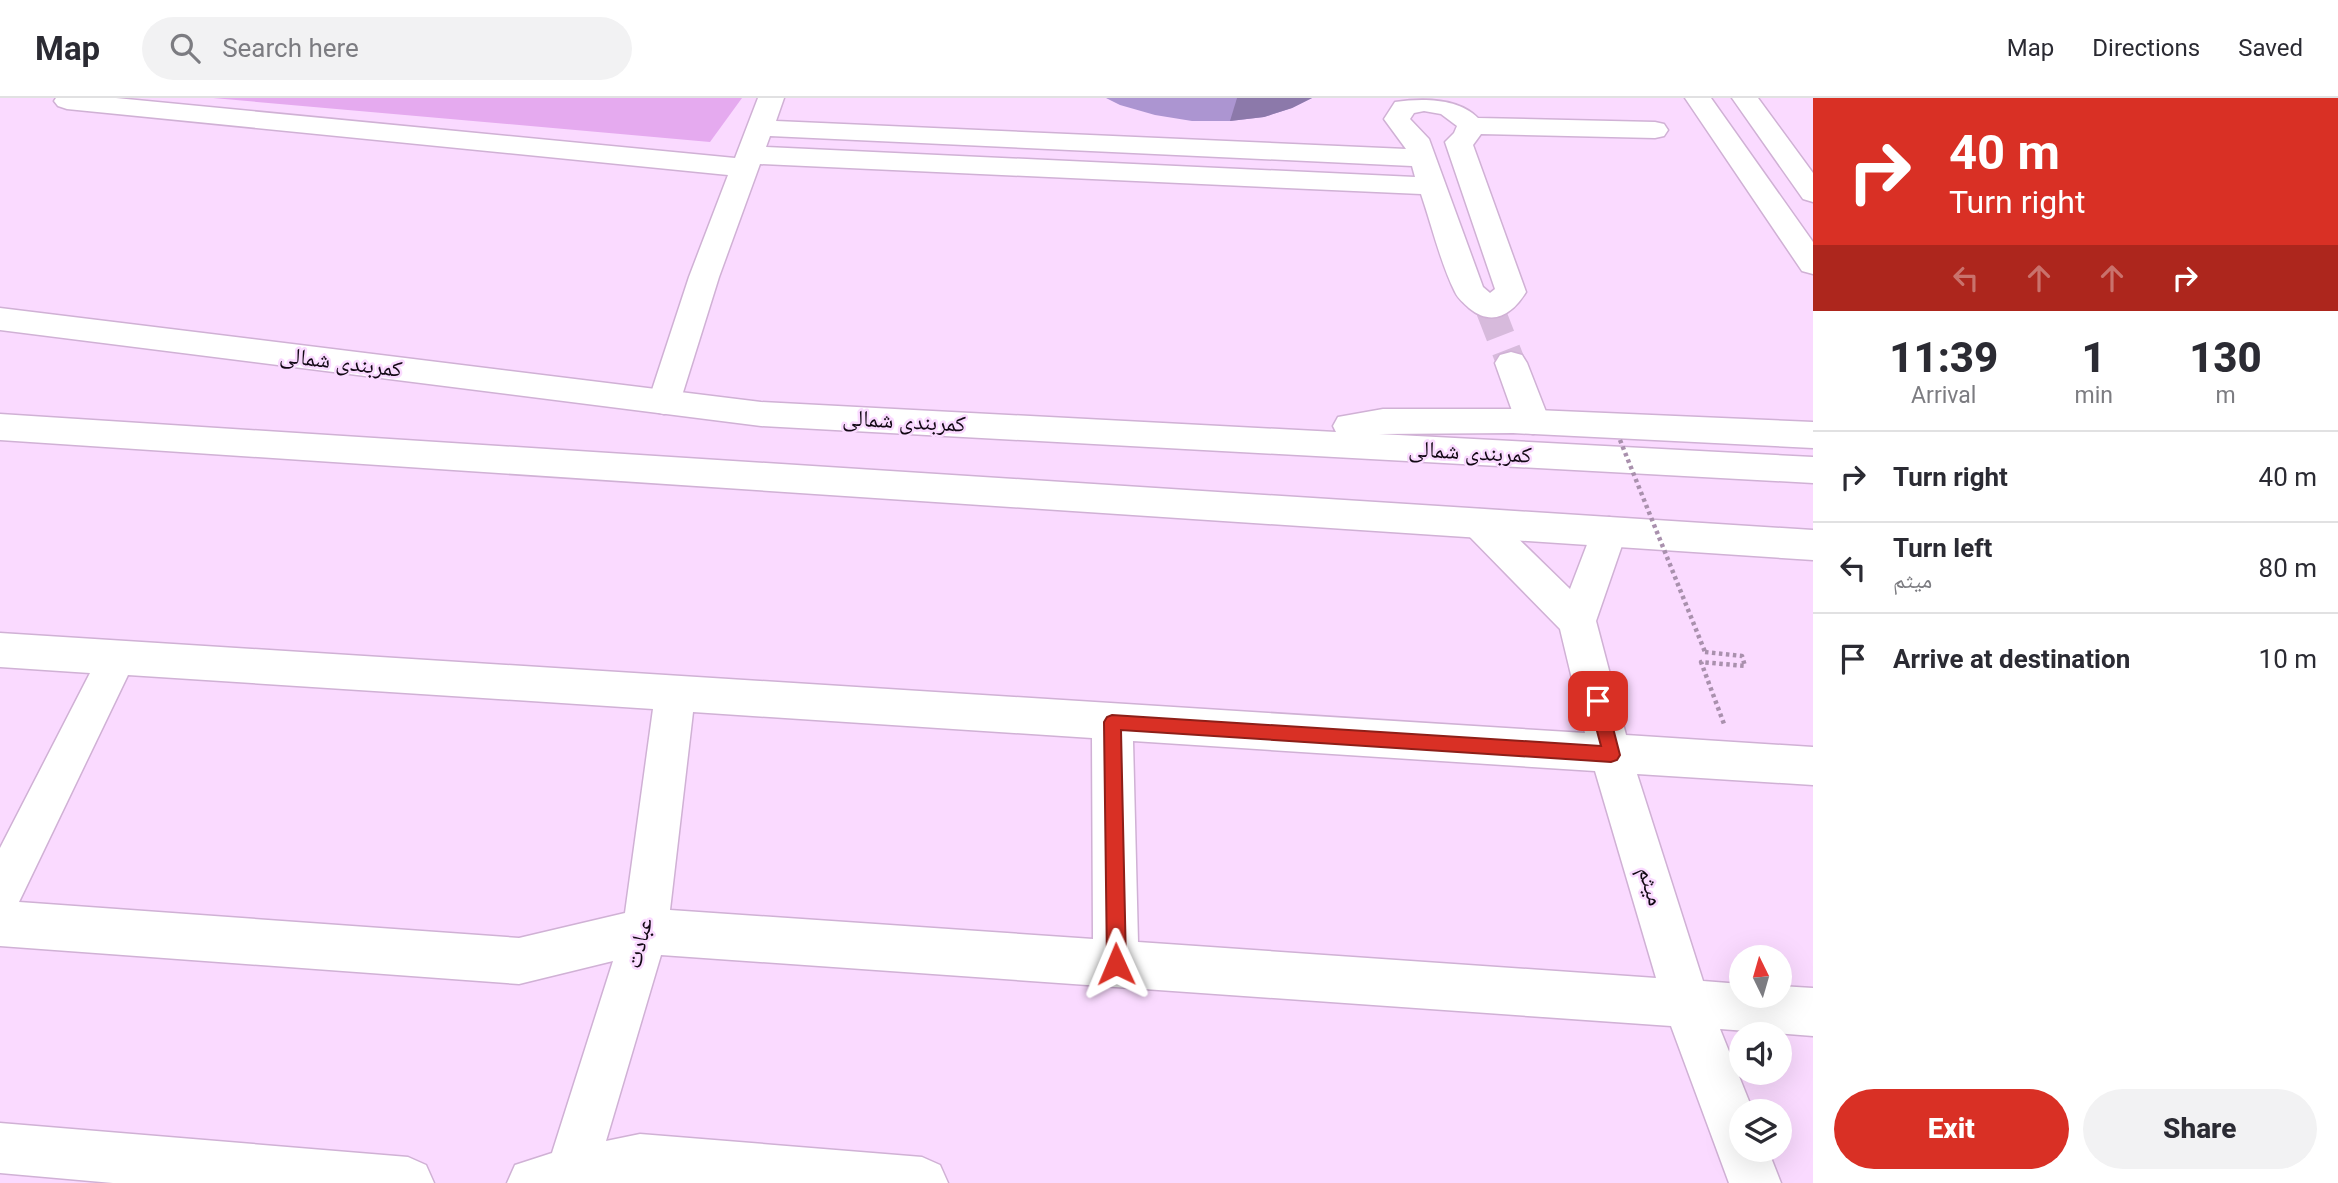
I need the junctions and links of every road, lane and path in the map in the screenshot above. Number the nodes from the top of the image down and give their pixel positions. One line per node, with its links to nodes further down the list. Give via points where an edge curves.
1 (70, 98): 8 (main road, via 67,101)
2 (771, 98): 8 (main road)
3 (1698, 98): 10 (main road)
4 (1745, 98): 9 (main road)
5 (1655, 130): 6 (main road)
6 (1464, 134): 7 (main road, via 1466,119 1448,107 1413,104 1397,119); 11 (main road, via 1511,292 1490,309 1470,292)
7 (1419, 148): 8 (main road); 11 (main road)
8 (752, 150): 11 (main road); 16 (main road)
9 (1801, 159): 10 (main road); 12 (main road)
10 (1741, 160): 13 (main road)
11 (1433, 186)
12 (1813, 193)
13 (1813, 264)
14 (0, 319): 16 (main road, کمربندی شمالی)
15 (1511, 363): 17 (main road)
16 (663, 402): 20 (main road, کمربندی شمالی, via 761,414)
17 (1533, 422): 19 (main road); 20 (main road, via 1383,421)
18 (0, 427): 23 (main road)
19 (1813, 435)
20 (1264, 440): 22 (main road, کمربندی شمالی)
21 (1620, 440): 32 (path, bridge, via 1705,653 1742,656 1745,666 1701,662)
22 (1813, 470)
23 (1479, 523): 24 (main road); 26 (main road)
24 (1609, 531): 25 (main road); 26 (main road)
25 (1813, 545)
26 (1577, 621): 31 (main road, میثم)
27 (0, 650): 28 (main road)
28 (116, 660): 29 (main road); 34 (main road)
29 (675, 695): 30 (main road); 36 (main road, عبادت)
30 (1112, 722): 31 (main road); 37 (main road)
31 (1611, 755): 32 (main road); 38 (main road, میثم)
32 (1739, 762): 33 (main road)
33 (1813, 766)
34 (0, 894)
35 (0, 923): 36 (main road, via 519,961)
36 (645, 931): 37 (main road); 43 (main road, عبادت)
37 (1116, 964): 38 (main road)
38 (1687, 1004): 39 (main road); 40 (main road, میثم)
39 (1813, 1012)
40 (1729, 1114)
41 (0, 1148): 45 (main road)
42 (1747, 1162): 46 (main road, میثم)
43 (557, 1180): 44 (main road, via 639,1159)
44 (894, 1182)
45 (408, 1183)
46 (1755, 1183)

